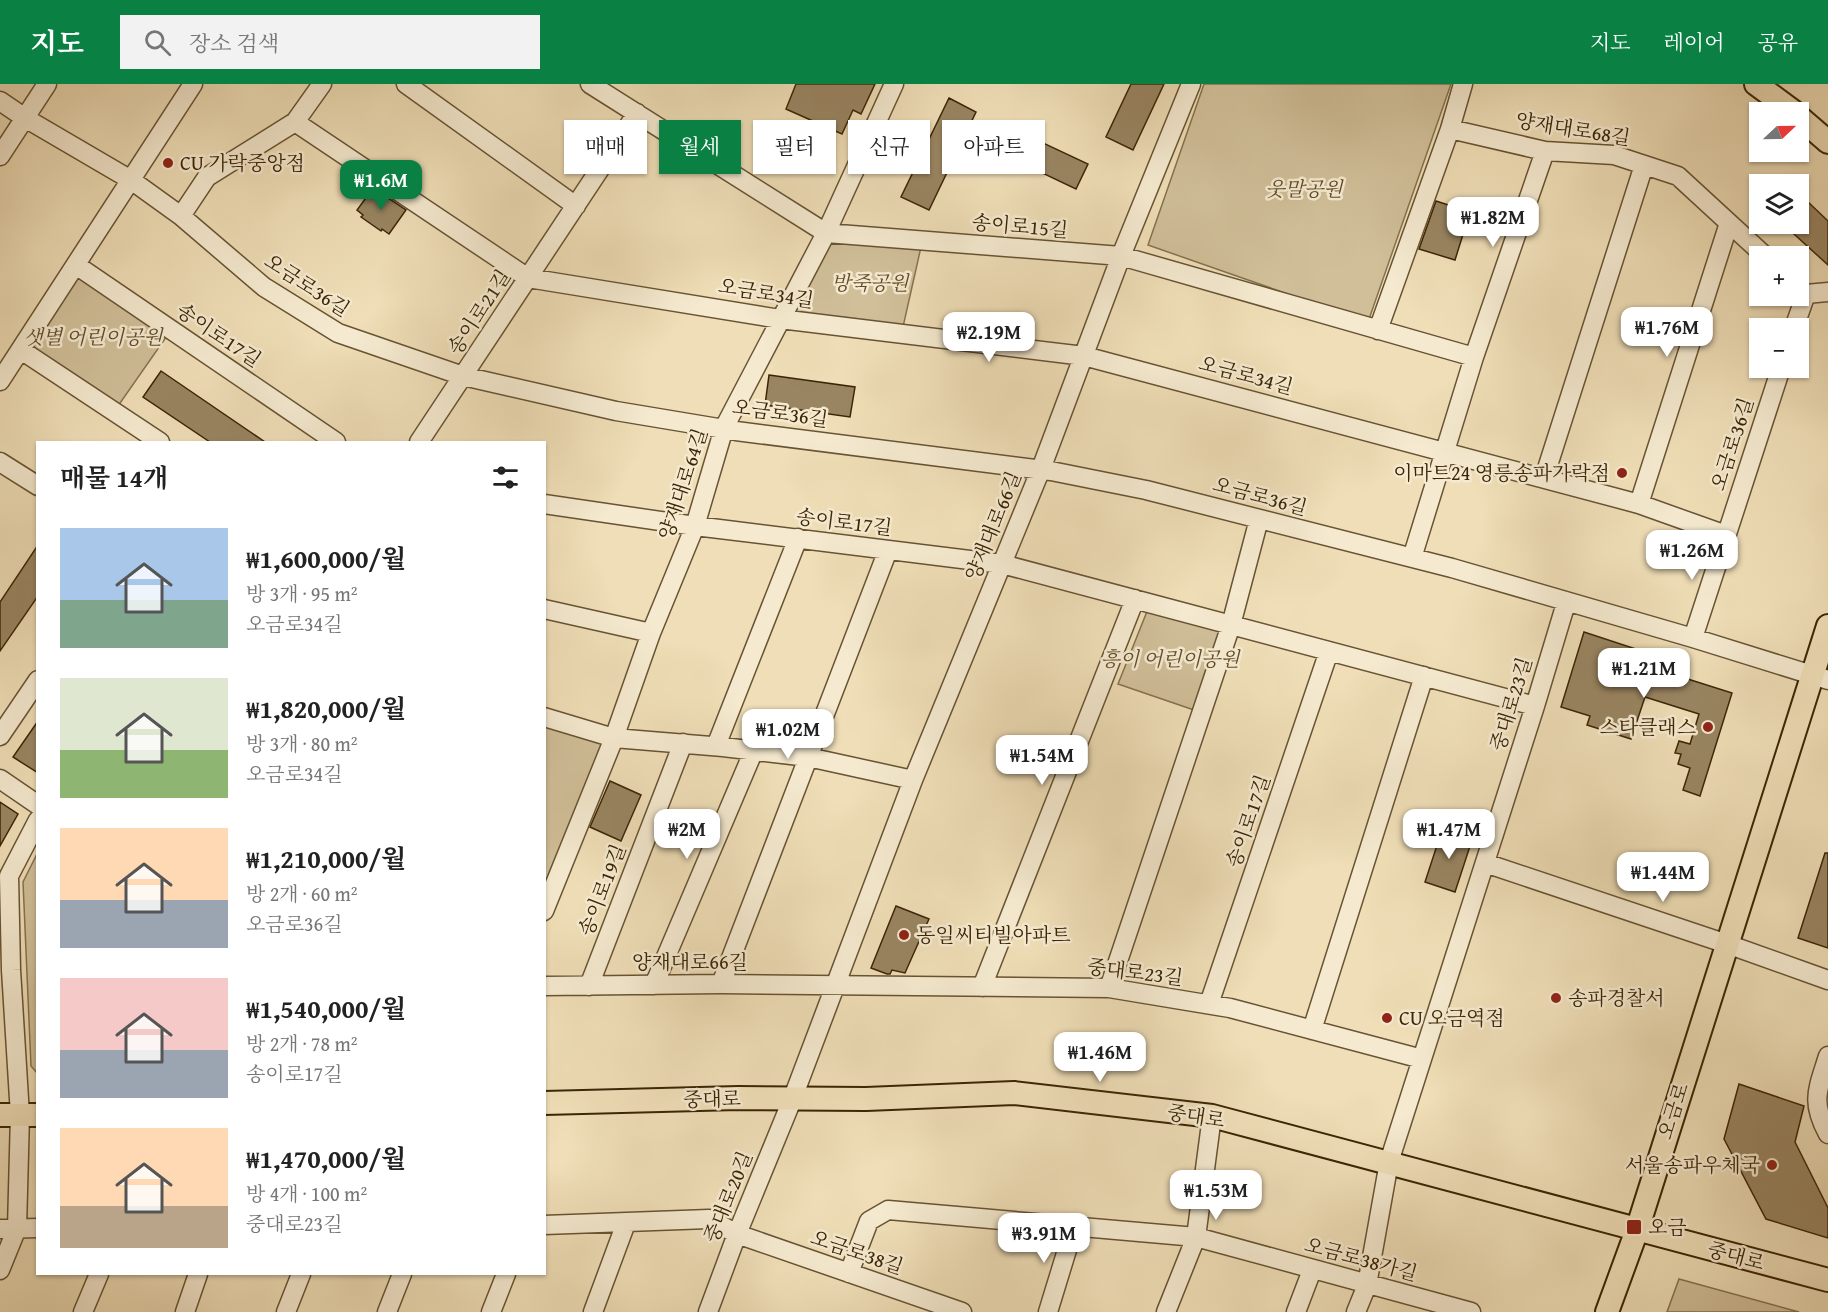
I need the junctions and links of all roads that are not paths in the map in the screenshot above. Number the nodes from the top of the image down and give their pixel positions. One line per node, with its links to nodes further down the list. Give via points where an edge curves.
1 (47, 84): 13 (street)
2 (193, 84): 21 (street)
3 (322, 84): 14 (street)
4 (406, 84): 22 (street)
5 (590, 84): 12 (street, 송이로15길)
6 (894, 84): 25 (street, 양재대로64길)
7 (1191, 84): 27 (street, 양재대로66길)
8 (1462, 84): 16 (street)
9 (1756, 84): 11 (main road)
10 (0, 102): 13 (street, 오금로36길)
11 (1780, 102)
12 (637, 113): 22 (street, 송이로21길); 25 (street, 송이로15길)
13 (25, 118): 19 (street); 21 (street, 오금로36길)
14 (295, 122): 23 (street, via 207,177); 29 (street, 오금로34길)
15 (1809, 126): 17 (main road)
16 (1450, 129): 18 (street, 양재대로68길); 33 (street)
17 (1828, 142)
18 (1545, 151): 20 (street, 양재대로68길, via 1614,155); 36 (street)
19 (0, 156)
20 (1644, 165): 24 (street, 양재대로68길, via 1678,176); 47 (street)
21 (131, 180): 23 (street, 오금로36길); 28 (street)
22 (576, 206): 29 (street, 송이로21길)
23 (181, 216): 37 (street, 오금로36길, via 264,287 338,333)
24 (1729, 223): 26 (street, 양재대로68길); 50 (street)
25 (826, 233): 27 (street, 송이로15길); 32 (street, 양재대로64길)
26 (1754, 246)
27 (1121, 256): 33 (street, 송이로15길); 35 (street, 양재대로66길)
28 (76, 265): 34 (street); 42 (street, 송이로17길)
29 (528, 278): 32 (street, 오금로34길); 37 (street, 송이로21길)
30 (1809, 291): 31 (street)
31 (1828, 292)
32 (780, 320): 35 (street, 오금로34길); 40 (street, 양재대로64길)
33 (1378, 330): 36 (street, 송이로15길)
34 (21, 350): 39 (street); 41 (street)
35 (1084, 356): 44 (street, 오금로34길); 46 (street, 양재대로66길)
36 (1474, 357): 44 (street)
37 (463, 376): 40 (street, 오금로36길, via 616,411); 43 (street, 송이로21길)
38 (1778, 378): 53 (street, 오금로36길)
39 (0, 381)
40 (724, 428): 46 (street, 오금로36길); 52 (street, 양재대로64길)
41 (158, 441)
42 (335, 441)
43 (420, 441)
44 (1445, 451): 47 (street, 오금로34길); 56 (street)
45 (0, 462): 48 (street)
46 (1041, 469): 51 (street, 오금로36길, via 1146,490); 57 (street, 양재대로66길)
47 (1544, 478): 50 (street, 오금로34길)
48 (36, 485)
49 (546, 504): 52 (street, 송이로17길)
50 (1639, 504): 53 (street, 오금로34길)
51 (1259, 519): 56 (street, 오금로36길); 61 (street)
52 (695, 526): 54 (street, 송이로17길); 63 (street, 양재대로64길)
53 (1726, 535): 64 (street, 오금로36길)
54 (798, 538): 55 (street, 송이로17길); 74 (street)
55 (888, 550): 57 (street, 송이로17길); 76 (street)
56 (1412, 558): 59 (street, 오금로36길)
57 (1002, 564): 58 (street, 송이로17길); 78 (street, 양재대로66길)
58 (1136, 599): 61 (street, 송이로17길); 90 (street)
59 (1566, 603): 64 (street, 오금로36길); 69 (street, 중대로23길)
60 (546, 609): 63 (street)
61 (1231, 625): 65 (street, 송이로17길); 91 (street)
62 (1828, 626): 67 (main road, 오금로)
63 (651, 633): 72 (street, 양재대로64길)
64 (1693, 638): 67 (street, 오금로36길)
65 (1329, 651): 66 (street, 송이로17길); 92 (street, 송이로17길)
66 (1424, 676): 69 (street, 송이로17길); 93 (street)
67 (1820, 678): 83 (main road, 오금로)
68 (36, 683): 71 (street)
69 (1535, 706): 81 (street, 중대로23길)
70 (546, 718): 72 (street)
71 (0, 736)
72 (614, 738): 73 (street); 82 (street, 양재대로64길)
73 (683, 743): 74 (street); 89 (street, 송이로19길)
74 (716, 746): 75 (street)
75 (754, 750): 76 (street); 86 (street)
76 (808, 757): 78 (street); 85 (street)
77 (0, 779): 79 (street)
78 (913, 780): 87 (street, 양재대로66길)
79 (36, 804)
80 (36, 824): 98 (street, via 9,876)
81 (1485, 863): 83 (street); 95 (street, 중대로23길)
82 (546, 906)
83 (1726, 944): 84 (street); 107 (main road, 오금로)
84 (1828, 980)
85 (721, 984): 86 (street, 양재대로66길); 87 (street, 양재대로66길)
86 (654, 985): 89 (street, 양재대로66길)
87 (835, 985): 90 (street, 중대로23길); 96 (street, 양재대로66길)
88 (546, 986): 89 (street, 양재대로66길)
89 (589, 986)
90 (982, 987): 91 (street, 중대로23길)
91 (1109, 988): 92 (street, 중대로23길)
92 (1209, 1005): 93 (street, 중대로23길)
93 (1312, 1030): 95 (street, 중대로23길)
94 (1828, 1056): 100 (street, via 1816,1100)
95 (1422, 1059): 101 (street, 중대로23길)
96 (792, 1100): 97 (main road, 중대로); 99 (main road, 중대로, via 1014,1093); 108 (street, 중대로20길)
97 (546, 1103)
98 (19, 1115): 105 (street)
99 (1212, 1116): 101 (main road, 중대로); 109 (street)
100 (1828, 1134)
101 (1389, 1162): 107 (main road, 중대로); 119 (street, 중대로23길)
102 (626, 1223): 103 (street, 오금로38길); 108 (street, 오금로38길, via 709,1220); 126 (street)
103 (546, 1225)
104 (1074, 1227): 109 (street, 오금로38가길); 112 (street, 오금로38가길, via 888,1210 868,1221); 129 (street)
105 (9, 1228): 106 (street); 110 (street)
106 (36, 1228)
107 (1637, 1230): 118 (main road, 중대로); 134 (main road, 오금로)
108 (737, 1234): 112 (street, 오금로38길); 127 (street, 중대로20길)
109 (1196, 1238): 111 (street, 오금로38가길); 130 (street)
110 (0, 1270)
111 (1312, 1270): 119 (street, 오금로38가길); 131 (street)
112 (849, 1273): 128 (street, 오금로38길)
113 (99, 1275): 121 (street)
114 (198, 1275): 122 (street)
115 (301, 1275): 123 (street)
116 (402, 1275): 124 (street)
117 (506, 1275): 125 (street)
118 (1828, 1280)
119 (1367, 1285): 120 (street, 오금로38가길); 132 (street)
120 (1420, 1306): 133 (street, 오금로38가길)
121 (83, 1312)
122 (185, 1312)
123 (286, 1312)
124 (387, 1312)
125 (491, 1312)
126 (592, 1312)
127 (708, 1312)
128 (962, 1312)
129 (1048, 1312)
130 (1166, 1312)
131 (1296, 1312)
132 (1356, 1312)
133 (1471, 1312)
134 (1607, 1312)

